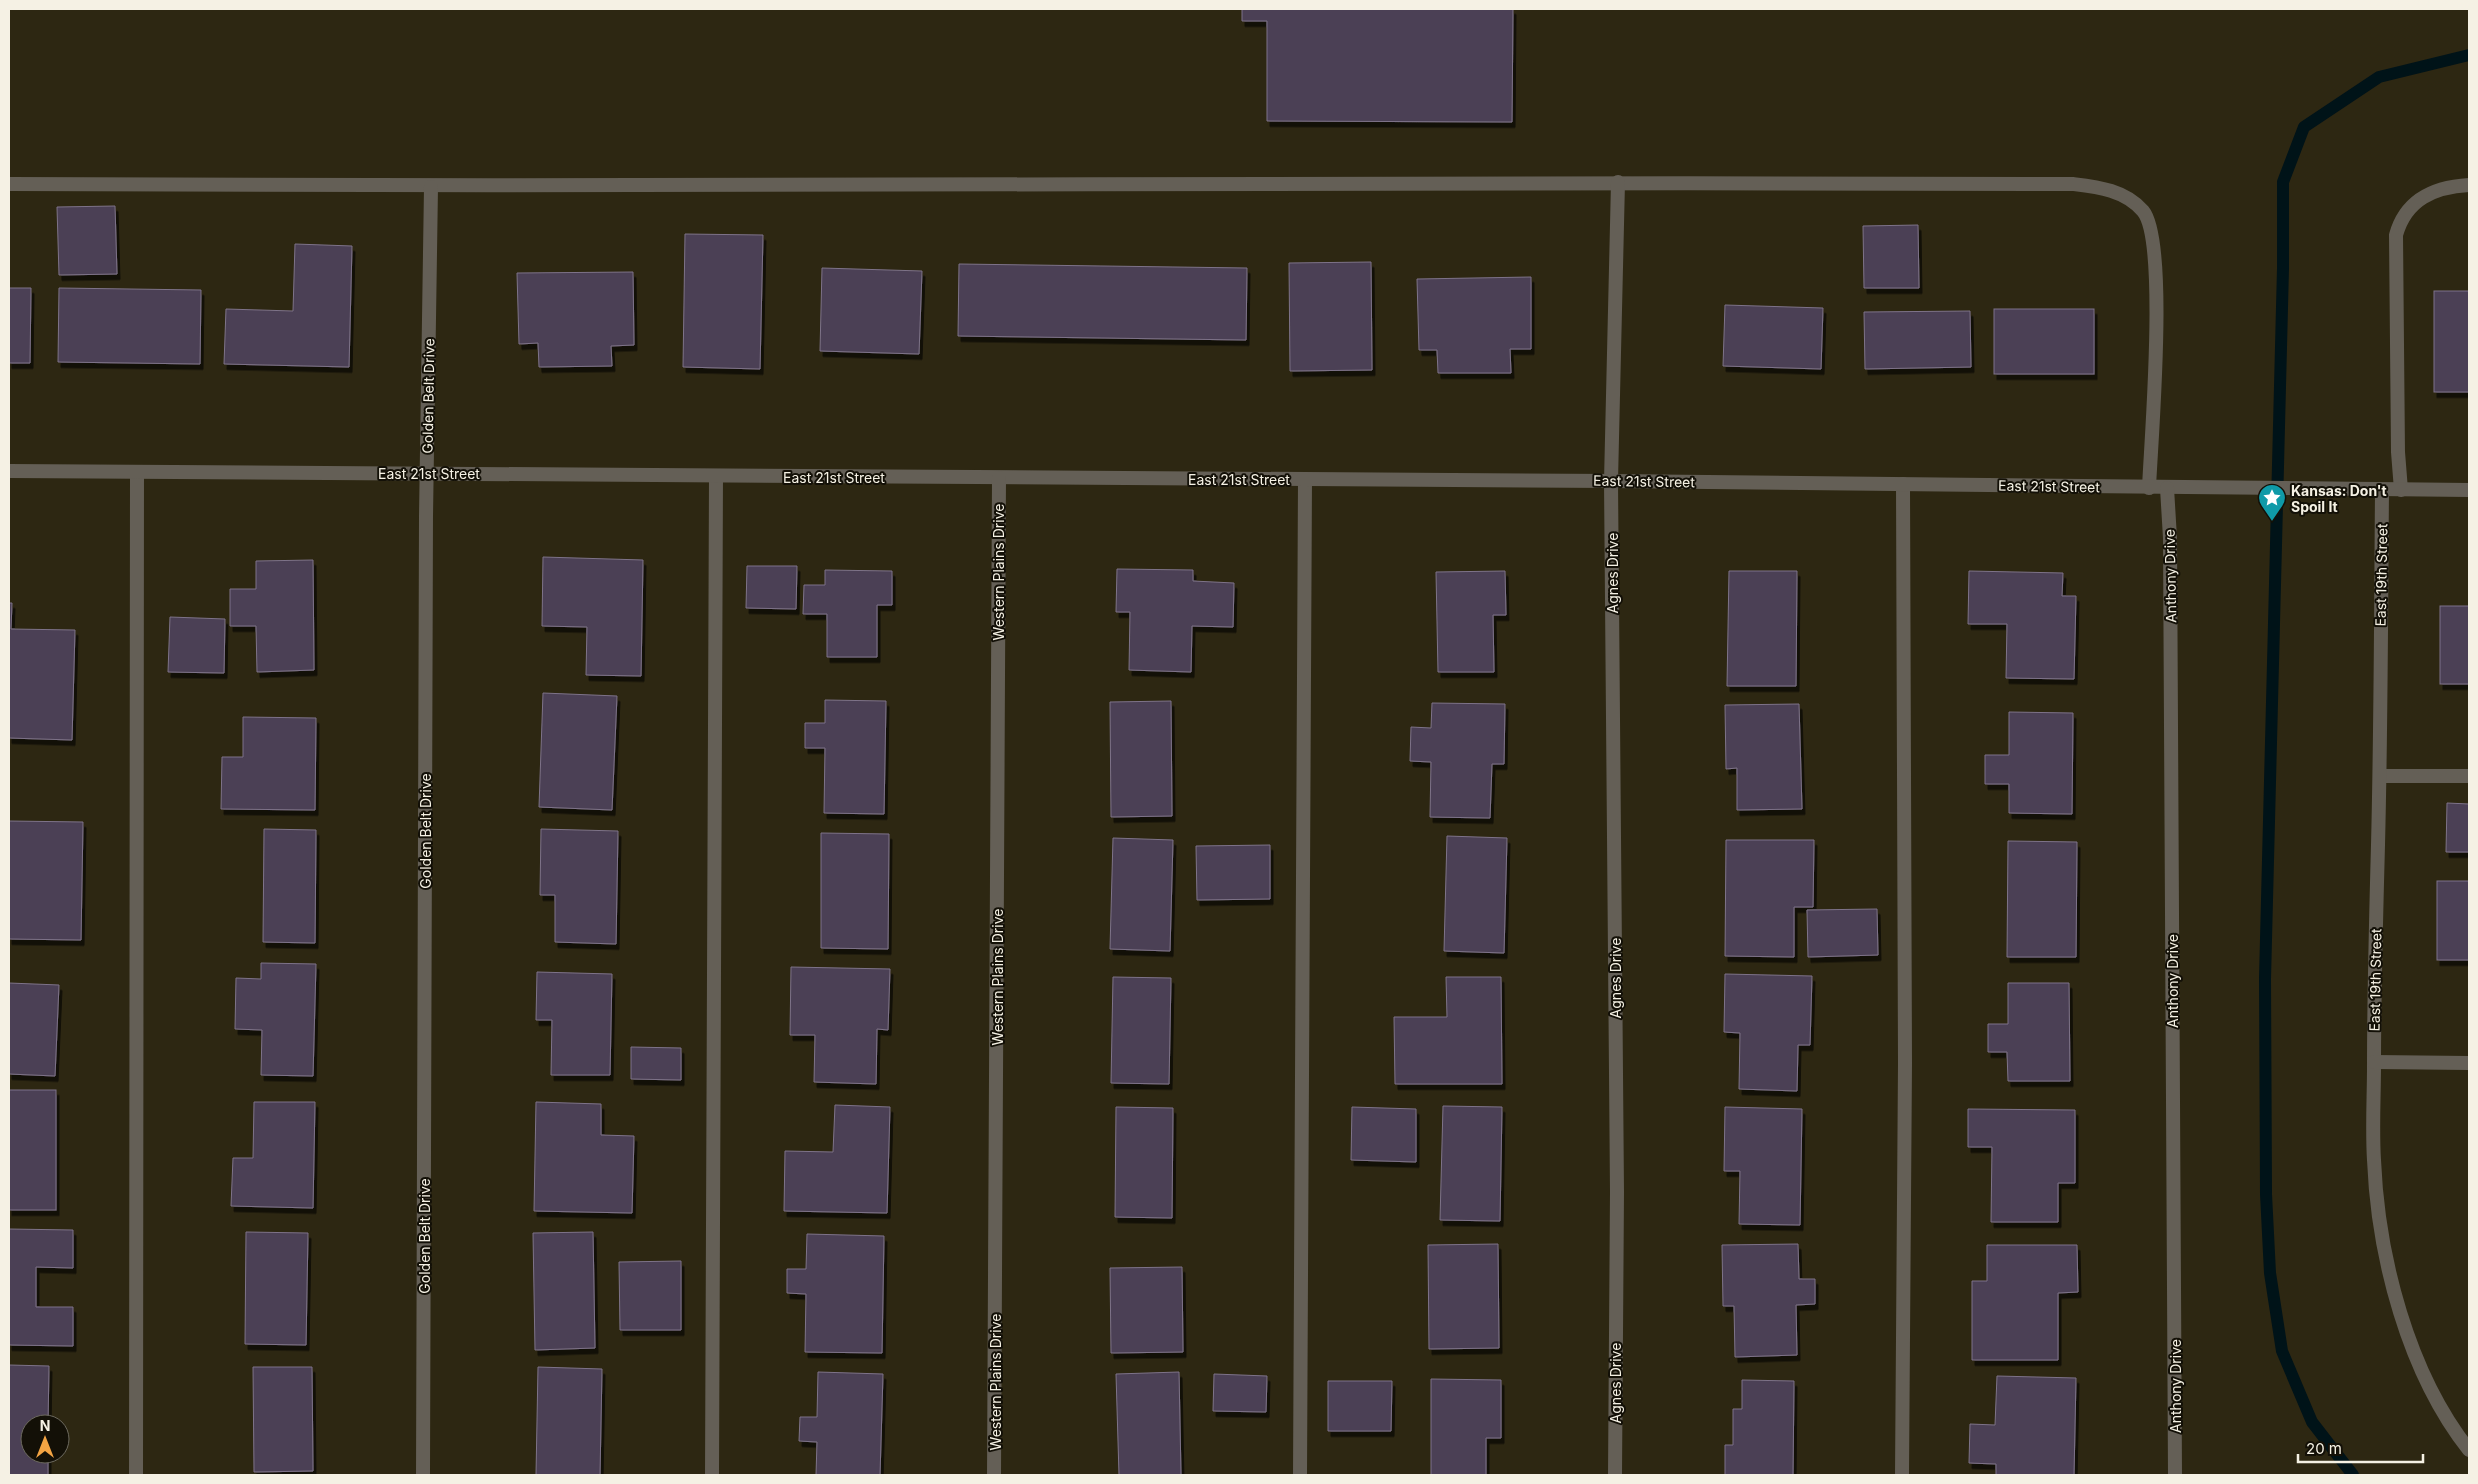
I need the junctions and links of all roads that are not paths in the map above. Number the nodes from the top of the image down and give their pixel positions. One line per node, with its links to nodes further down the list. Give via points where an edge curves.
1 (1618, 182): 4 (street); 11 (street, Agnes Drive); 13 (street, via 2073,184 2113,191 2129,198 2144,212 2151,227 2156,265)
2 (9, 184): 4 (street)
3 (2469, 185): 16 (street, via 2447,187 2420,196 2405,214 2396,235)
4 (431, 187): 7 (street, Golden Belt Drive)
5 (9, 471): 6 (street, East 21st Street)
6 (137, 472): 7 (street, East 21st Street); 23 (street)
7 (426, 474): 8 (street, East 21st Street); 24 (street, Golden Belt Drive)
8 (716, 476): 9 (street, East 21st Street); 25 (street)
9 (998, 478): 10 (street, East 21st Street); 26 (street, Western Plains Drive)
10 (1305, 479): 11 (street, East 21st Street); 27 (street)
11 (1611, 481): 12 (street, East 21st Street); 28 (street, Agnes Drive, via 1617,1192)
12 (1904, 484): 13 (street, East 21st Street); 29 (street)
13 (2149, 488): 14 (street, East 21st Street)
14 (2167, 488): 15 (street, East 21st Street); 30 (street, Anthony Drive, via 2170,538)
15 (2382, 490): 16 (street, East 21st Street); 18 (street, East 19th Street)
16 (2401, 490): 17 (street, East 21st Street)
17 (2469, 490)
18 (2380, 776): 19 (street); 20 (street, East 19th Street)
19 (2469, 776)
20 (2374, 1062): 21 (street); 22 (street, East 19th Street, via 2374,1160 2382,1242 2398,1305 2420,1366 2448,1420)
21 (2469, 1063)
22 (2469, 1450)
23 (136, 1475)
24 (424, 1475)
25 (712, 1475)
26 (994, 1475)
27 (1300, 1475)
28 (1615, 1475)
29 (1902, 1475)
30 (2175, 1475)

